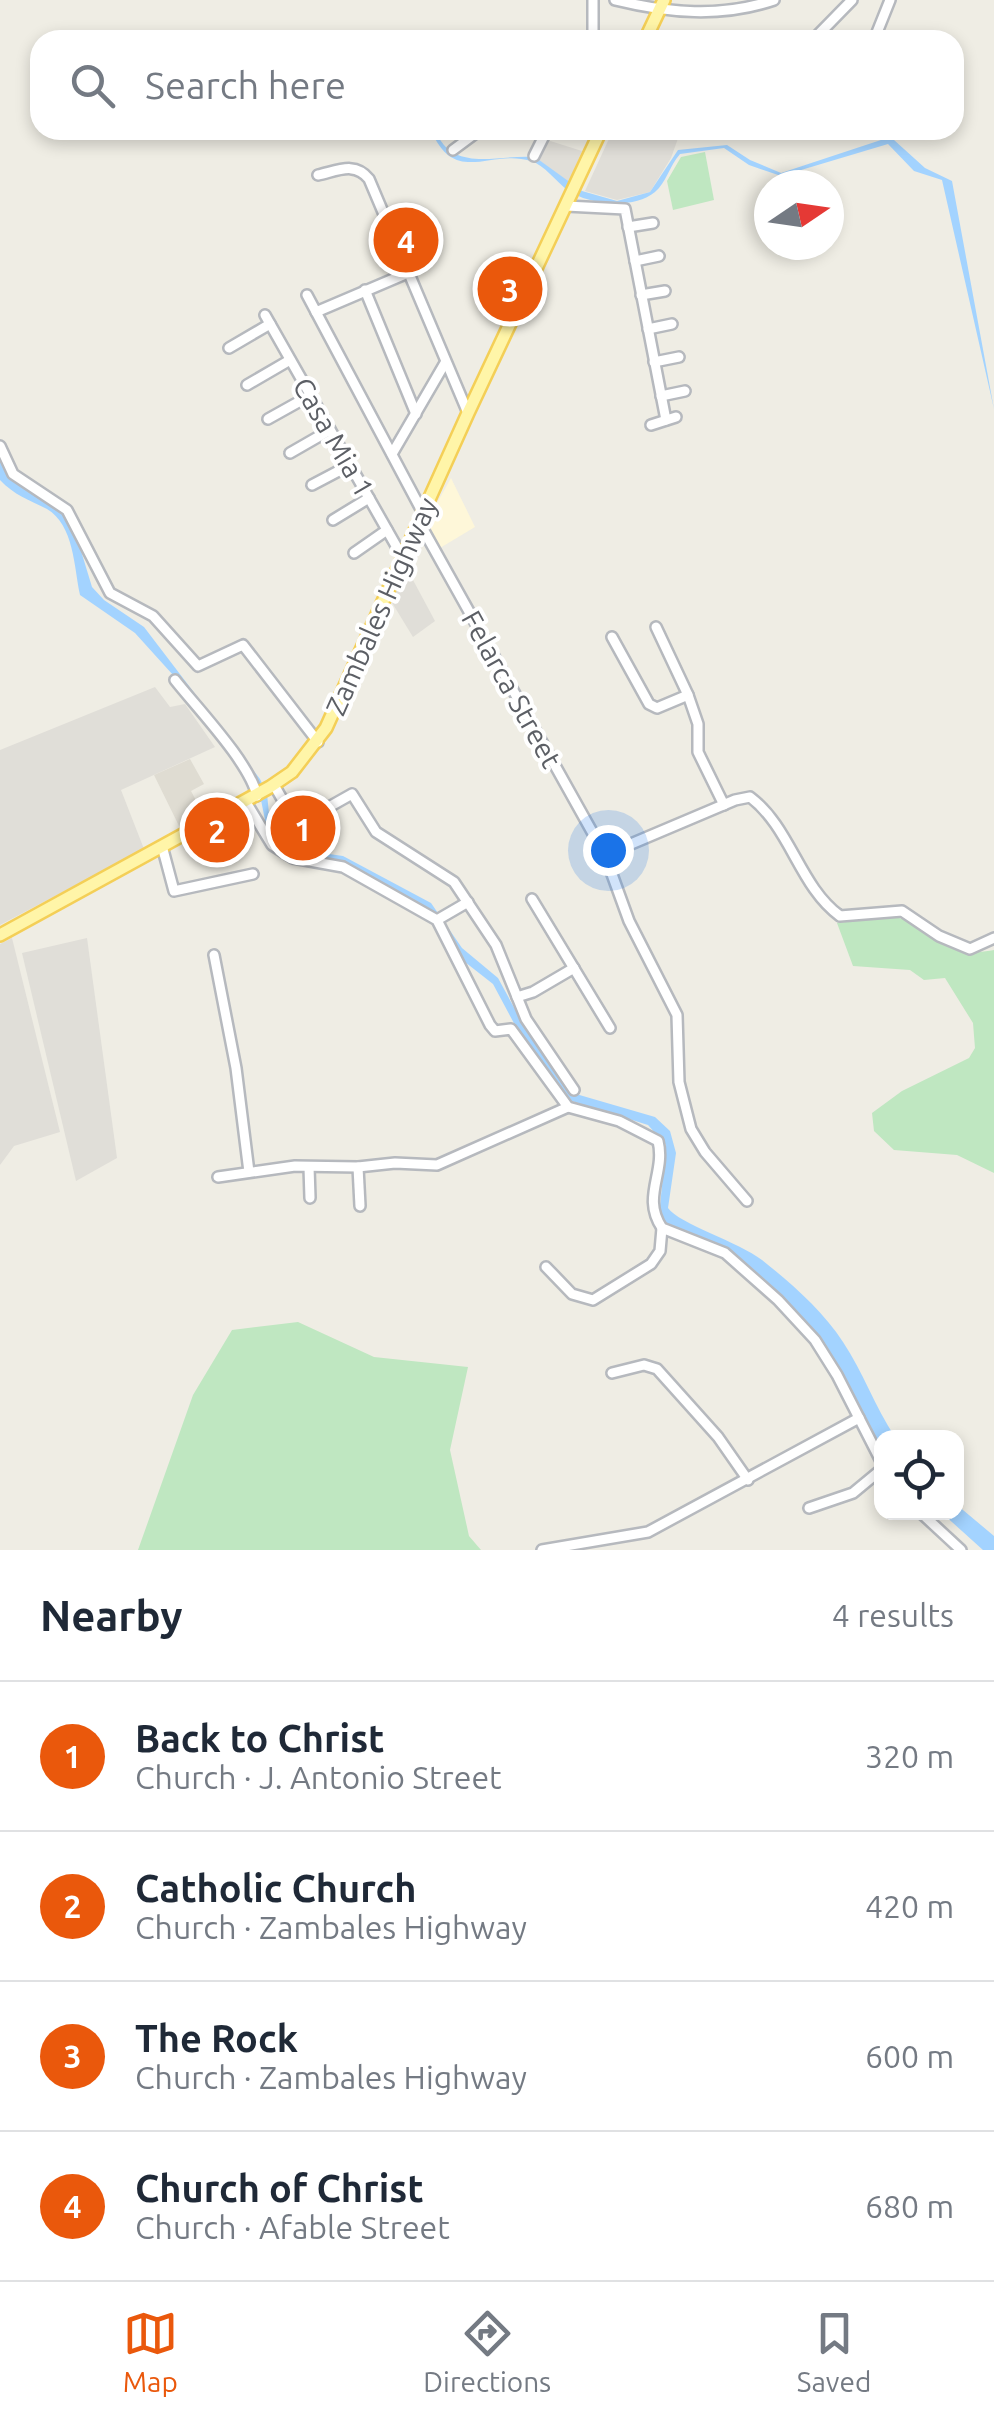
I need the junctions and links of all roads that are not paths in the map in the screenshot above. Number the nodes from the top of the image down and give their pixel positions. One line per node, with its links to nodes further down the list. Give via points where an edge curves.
1 (593, 0): 7 (street)
2 (615, 0): 6 (street)
3 (774, 0): 6 (street, via 738,11)
4 (852, 0): 9 (street)
5 (890, 0): 10 (street)
6 (661, 5): 8 (main road)
7 (593, 30)
8 (650, 30)
9 (824, 30)
10 (878, 30)
11 (466, 140): 14 (street)
12 (542, 140): 15 (street)
13 (596, 140): 17 (main road, Zambales Highway)
14 (453, 150)
15 (534, 156)
16 (318, 176): 22 (street, via 361,169)
17 (571, 196): 19 (street, via 625,210); 39 (main road, Zambales Highway)
18 (653, 223): 19 (street)
19 (628, 227): 21 (street)
20 (659, 256): 21 (street)
21 (635, 261): 26 (street)
22 (410, 272): 23 (street); 34 (street)
23 (365, 290): 27 (street); 40 (street)
24 (665, 291): 26 (street)
25 (307, 294): 27 (street, Felarca Street)
26 (641, 295): 29 (street)
27 (316, 312): 46 (street, Felarca Street)
28 (672, 324): 29 (street)
29 (648, 329): 33 (street)
30 (228, 348): 32 (street, Casa Mia 1, via 268,320)
31 (679, 357): 33 (street)
32 (290, 360): 35 (street); 37 (street, Casa Mia 1)
33 (654, 362): 38 (street)
34 (445, 364): 39 (street); 40 (street)
35 (248, 384)
36 (685, 391): 38 (street)
37 (311, 395): 41 (street); 43 (street, Casa Mia 1)
38 (661, 396): 42 (street, via 671,419)
39 (468, 413): 50 (main road, Zambales Highway)
40 (416, 414): 46 (street)
41 (268, 419)
42 (651, 425)
43 (330, 430): 45 (street); 47 (street, Casa Mia 1)
44 (0, 446): 61 (street, via 13,474 67,510 110,592 153,616 198,666 243,645)
45 (290, 452)
46 (392, 454): 50 (street, Felarca Street)
47 (350, 465): 48 (street); 49 (street, Casa Mia 1)
48 (312, 485)
49 (369, 498): 51 (street); 52 (street, Casa Mia 1)
50 (421, 518): 54 (main road, Zambales Highway); 66 (street, Felarca Street)
51 (333, 520)
52 (387, 530): 53 (street); 54 (street, Casa Mia 1)
53 (354, 553)
54 (403, 558): 61 (main road, Zambales Highway)
55 (656, 627): 58 (street)
56 (612, 637): 59 (street, via 649,704)
57 (175, 680): 63 (street, via 236,758 254,785)
58 (688, 695): 59 (street); 60 (street)
59 (675, 702): 60 (street)
60 (694, 708): 64 (street, via 698,752)
61 (318, 742): 62 (main road, Zambales Highway)
62 (272, 786): 63 (main road, Zambales Highway); 69 (street, via 296,825 352,794 376,832 454,882)
63 (254, 797): 65 (main road, Zambales Highway); 70 (street, via 272,844 294,858 343,867)
64 (724, 805): 66 (street); 72 (street, via 750,798 766,809 823,903 840,916 902,912 970,949)
65 (162, 846): 67 (street, via 174,890); 71 (main road, Zambales Highway)
66 (605, 855): 84 (street, Felarca Street, via 629,921 677,1015 679,1082 690,1129)
67 (253, 874)
68 (532, 899): 74 (street)
69 (468, 902): 70 (street); 75 (street, via 496,945)
70 (437, 920): 78 (street, via 490,1025 511,1029)
71 (0, 935)
72 (994, 938)
73 (214, 955): 81 (street)
74 (574, 968): 75 (street); 76 (street)
75 (517, 997): 77 (street)
76 (610, 1028)
77 (574, 1090)
78 (568, 1106): 79 (street, via 437,1165); 86 (street, via 658,1141 652,1205)
79 (358, 1166): 80 (street); 85 (street)
80 (308, 1167): 81 (street); 83 (street)
81 (249, 1172): 82 (street)
82 (218, 1177)
83 (310, 1198)
84 (746, 1201)
85 (360, 1206)
86 (662, 1228): 87 (street, via 651,1264 593,1300 572,1294); 89 (street, via 725,1253 778,1300 815,1340)
87 (546, 1267)
88 (612, 1373): 92 (street, via 644,1365 657,1369)
89 (859, 1418): 90 (street); 92 (street)
90 (874, 1449)
91 (874, 1473): 93 (street, via 852,1493)
92 (748, 1480): 95 (street, via 648,1532)
93 (809, 1508)
94 (929, 1520): 96 (street)
95 (542, 1550)
96 (961, 1550)

